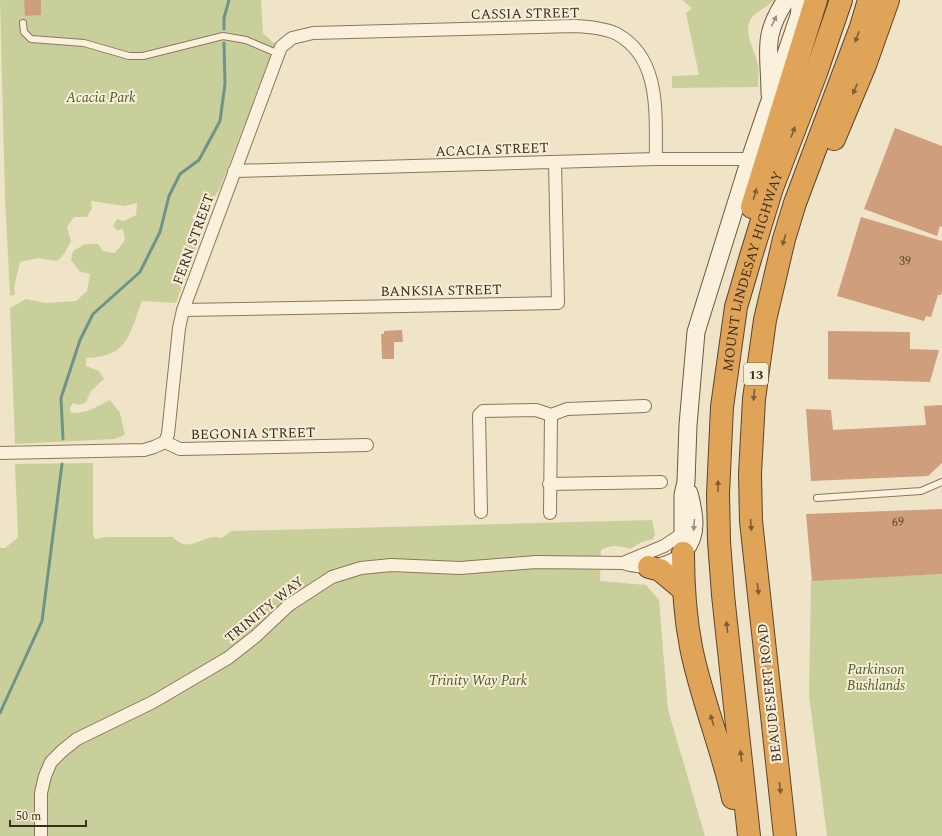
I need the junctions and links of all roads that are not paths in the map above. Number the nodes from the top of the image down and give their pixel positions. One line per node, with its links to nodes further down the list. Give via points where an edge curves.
1 (786, 0): 9 (street, one-way to 1, via 772,25)
2 (801, 0): 8 (street, via 799,16)
3 (816, 0): 18 (highway, one-way to 3, via 735,287 752,204)
4 (841, 0): 15 (highway, MOUNT LINDESAY HIGHWAY / 13, one-way to 4)
5 (869, 0): 15 (highway, MOUNT LINDESAY HIGHWAY / 13, one-way to 15, via 850,56)
6 (888, 0): 17 (highway, one-way to 17, via 865,65 816,182)
7 (23, 23): 10 (lane, via 24,32 31,39 84,43 129,56 143,56 223,36 246,40)
8 (791, 39): 9 (street, via 776,45); 11 (street)
9 (767, 44): 11 (street)
10 (278, 54): 12 (street, CASSIA STREET, via 281,47 292,38 313,34 575,26 599,28 617,34 637,50 649,69 654,93); 16 (street, FERN STREET)
11 (770, 98): 13 (street)
12 (656, 159): 13 (street, ACACIA STREET); 14 (street, ACACIA STREET)
13 (750, 159): 31 (street, via 696,332 686,482 695,520 693,536)
14 (555, 162): 16 (street, ACACIA STREET); 19 (street, BANKSIA STREET, via 558,303)
15 (795, 166): 17 (highway, MOUNT LINDESAY HIGHWAY / 13); 18 (highway, MOUNT LINDESAY HIGHWAY / 13, via 760,226)
16 (234, 171): 19 (street, FERN STREET)
17 (795, 203): 32 (highway, MOUNT LINDESAY HIGHWAY / 13, one-way to 32, via 773,281 758,361 750,474)
18 (736, 307): 36 (highway, MOUNT LINDESAY HIGHWAY / 13, one-way to 18, via 720,553 718,494 720,422)
19 (184, 310): 22 (street, FERN STREET, via 179,328 168,434)
20 (645, 406): 21 (street, via 567,409)
21 (551, 415): 27 (street); 29 (street, via 536,410 483,411 479,415)
22 (165, 442): 23 (street, BEGONIA STREET, via 180,449); 24 (street, via 144,450)
23 (367, 445)
24 (0, 454)
25 (661, 482): 27 (street)
26 (942, 482): 28 (lane, via 921,491)
27 (549, 484): 30 (street)
28 (817, 498)
29 (481, 512)
30 (550, 513)
31 (682, 544): 33 (street, TRINITY WAY, via 664,546); 34 (street, TRINITY WAY, via 669,562); 35 (highway)
32 (754, 550): 38 (highway, BEAUDESERT ROAD / 13, one-way to 38)
33 (623, 563): 34 (street, TRINITY WAY); 37 (street, TRINITY WAY, via 536,562 460,568 390,565 361,568 332,577 289,604 256,636 228,658 153,702 77,739 62,750 51,762 42,787)
34 (649, 567): 35 (highway, via 660,570)
35 (684, 590): 36 (highway, one-way to 35, via 733,798 694,660)
36 (749, 829)
37 (41, 836)
38 (785, 836)

